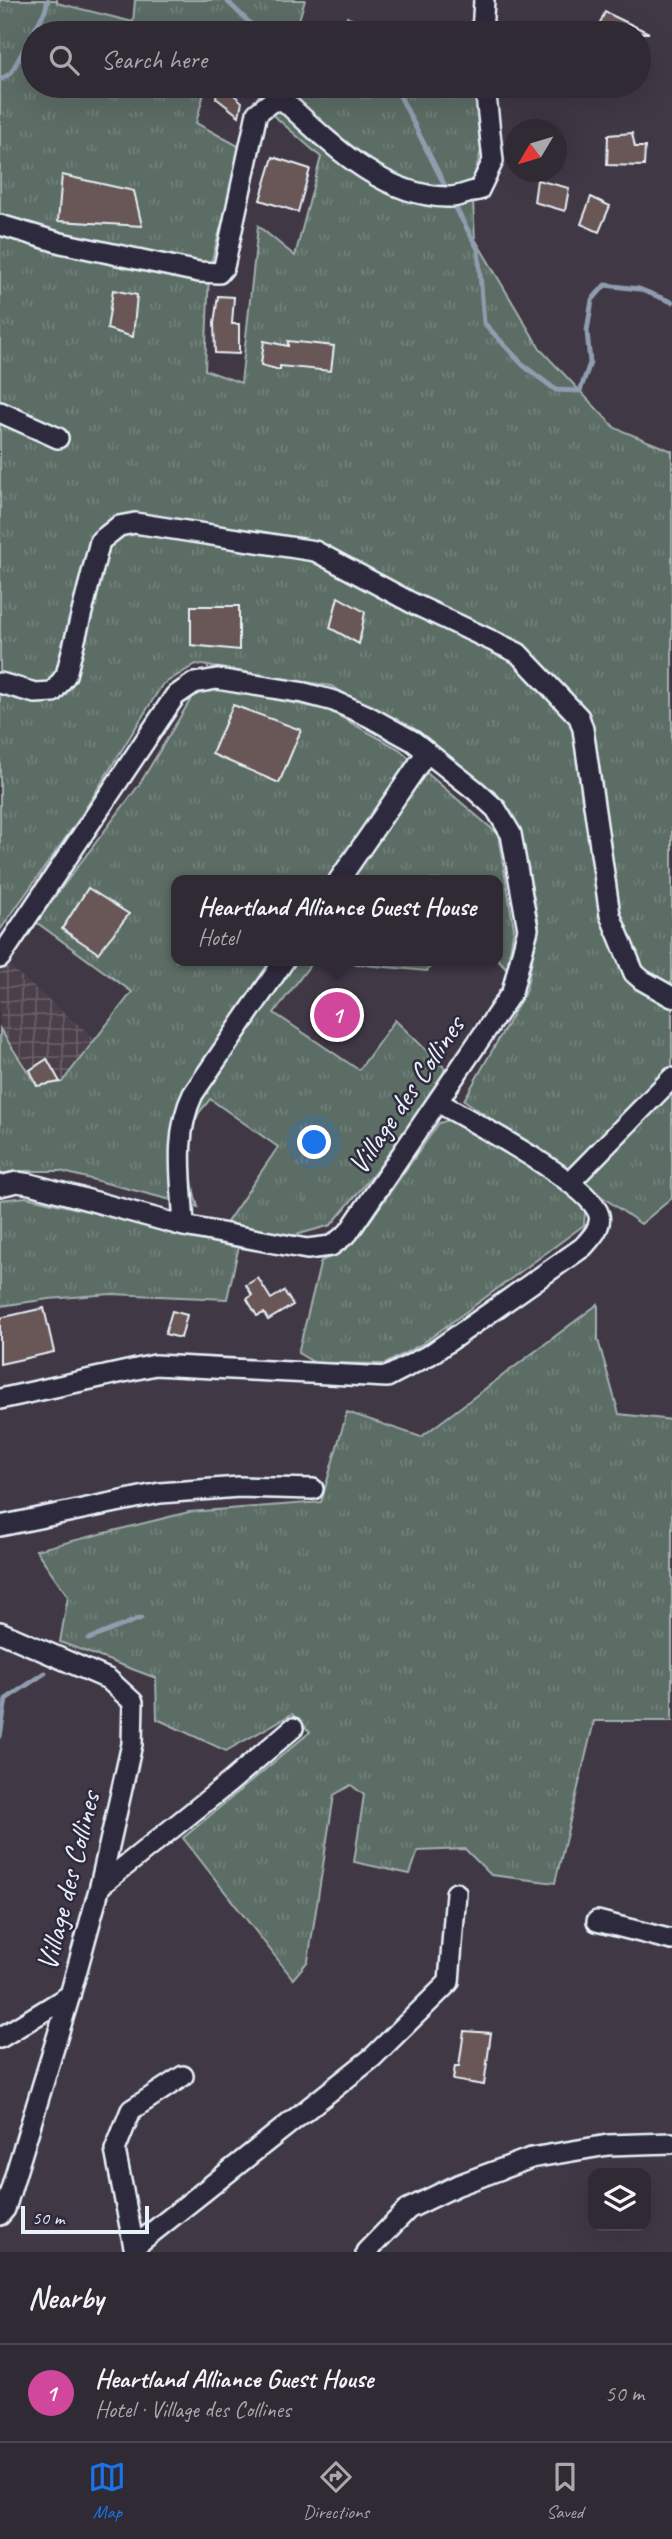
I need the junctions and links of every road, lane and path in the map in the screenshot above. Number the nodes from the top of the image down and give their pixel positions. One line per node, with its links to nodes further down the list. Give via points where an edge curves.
1 (484, 0): 2 (street)
2 (483, 21)
3 (486, 98): 4 (street, via 493,161 479,190 451,198 417,194 376,177 283,100 271,102 257,113 224,267 219,272 199,272 61,243)
4 (0, 225)
5 (0, 412): 6 (street)
6 (58, 438)
7 (0, 682): 12 (street, via 35,693 53,692 66,675 100,541 119,526 135,523 315,551 518,653 579,717 610,915 634,973)
8 (427, 752): 9 (street); 10 (street, Village des Collines, via 334,701 217,679 194,683 175,696); 14 (street, Village des Collines, via 496,809 511,834 528,929 512,992)
9 (343, 875)
10 (0, 958)
11 (281, 966): 17 (street, via 185,1110 181,1128)
12 (672, 997)
13 (672, 1078): 15 (street)
14 (438, 1102): 15 (street); 17 (street, Village des Collines, via 348,1233 331,1245 307,1250)
15 (570, 1182): 18 (street, via 593,1202 600,1217 596,1232 583,1247 432,1354 387,1377 155,1365)
16 (0, 1186): 17 (street, Village des Collines, via 30,1184)
17 (184, 1226)
18 (0, 1399)
19 (313, 1489): 20 (street, via 239,1487 160,1493)
20 (0, 1526)
21 (0, 1632): 23 (street, Village des Collines, via 108,1679 133,1702 132,1744)
22 (293, 1728): 23 (street)
23 (100, 1886): 27 (street, Village des Collines)
24 (457, 1893): 32 (street, via 449,1982 373,2057)
25 (597, 1921): 26 (street)
26 (672, 1940)
27 (70, 1995): 28 (street); 31 (street, Village des Collines)
28 (0, 2038)
29 (183, 2076): 32 (street, via 131,2110 115,2150)
30 (672, 2143): 33 (street, via 608,2146 531,2158 408,2209)
31 (0, 2215)
32 (135, 2249)
33 (366, 2252)

